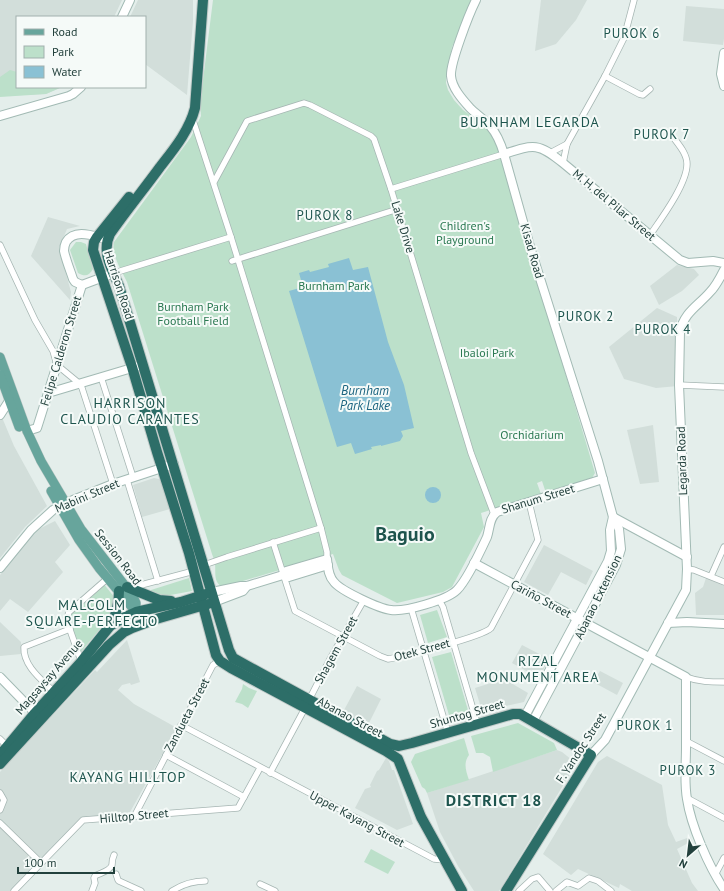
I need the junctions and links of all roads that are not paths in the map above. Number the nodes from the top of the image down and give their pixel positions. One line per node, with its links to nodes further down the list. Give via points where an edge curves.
1 (130, 0): 6 (street)
2 (196, 0): 23 (highway, Harrison Road, via 188,108 181,127)
3 (203, 0): 13 (highway, Harrison Road)
4 (476, 0): 17 (street, Kisad Road, via 456,55 451,77 455,88 469,107 491,127)
5 (634, 0): 8 (street, via 624,38)
6 (122, 16)
7 (724, 53): 9 (street, via 721,74)
8 (605, 76): 11 (street, via 639,94); 15 (street)
9 (724, 86)
10 (80, 88): 12 (street, via 69,96)
11 (650, 89)
12 (0, 116)
13 (192, 117): 19 (street); 25 (highway, Harrison Road, via 182,137)
14 (673, 137): 22 (street, via 685,158 686,171 674,198)
15 (567, 144): 16 (street); 18 (street)
16 (550, 153): 17 (street, M. H. del Pilar Street, via 533,146); 18 (street, M. H. del Pilar Street)
17 (504, 154): 20 (street); 50 (street, Kisad Road, via 531,250)
18 (563, 163): 22 (street, M. H. del Pilar Street)
19 (214, 182): 20 (street, Lake Drive, via 247,121 304,103 373,138); 24 (street)
20 (391, 189): 21 (street, Lake Drive)
21 (398, 209): 27 (street); 54 (street, Lake Drive, via 471,453)
22 (650, 235): 29 (street, M. H. del Pilar Street, via 680,260 688,263)
23 (96, 237): 25 (street); 32 (highway, Harrison Road, via 93,250); 33 (street, via 83,234 74,236 64,246 73,279)
24 (231, 237): 27 (street); 31 (street)
25 (107, 240): 31 (highway, Harrison Road, via 106,250)
26 (0, 245): 36 (street, via 35,320 53,351)
27 (240, 258): 28 (street); 56 (street)
28 (232, 260)
29 (724, 263)
30 (724, 270): 41 (street, Legarda Road, via 710,293 686,316 682,324 679,342)
31 (114, 273): 32 (street, Felipe Calderon Street); 35 (highway, Harrison Road)
32 (102, 278): 33 (street, Felipe Calderon Street); 37 (highway, Harrison Road)
33 (82, 285): 36 (street, Felipe Calderon Street)
34 (0, 357): 46 (main road, Session Road)
35 (142, 364): 37 (street); 47 (highway, Harrison Road)
36 (57, 365): 40 (street); 43 (street, Felipe Calderon Street)
37 (132, 367): 39 (street); 48 (highway, Harrison Road)
38 (0, 375): 44 (main road, Session Road)
39 (101, 377): 40 (street); 49 (street)
40 (80, 384): 43 (street); 51 (street)
41 (679, 385): 42 (street); 59 (street, Legarda Road)
42 (724, 387)
43 (48, 393): 46 (street, Felipe Calderon Street, via 37,428)
44 (9, 401): 45 (street); 53 (main road, Session Road, via 32,457)
45 (0, 415)
46 (27, 431): 53 (main road, Session Road)
47 (174, 464): 48 (street, Mabini Street); 62 (highway, Harrison Road)
48 (162, 468): 49 (street, Mabini Street); 66 (highway, Harrison Road)
49 (130, 479): 51 (street, Mabini Street); 71 (street)
50 (603, 479): 52 (street, Shanum Street); 55 (street, Kisad Road)
51 (113, 484): 53 (street, Mabini Street)
52 (529, 502): 54 (street, Shanum Street); 73 (street, Otek Street, via 538,540)
53 (62, 504): 64 (street, Mabini Street, via 31,530); 70 (main road, Session Road, via 78,540); 74 (main road, Session Road)
54 (494, 514): 61 (street, Shanum Street)
55 (613, 517): 59 (street); 63 (street, Abanao Extension, via 610,530 611,551); 67 (street, Abanao Extension, via 619,529 621,542 619,559)
56 (321, 528): 57 (street); 60 (street)
57 (273, 542): 62 (street); 68 (street, Otek Street)
58 (724, 547): 69 (street)
59 (686, 557): 65 (street, Legarda Road)
60 (327, 562): 68 (street, via 288,577); 77 (street, Shanum Street, via 329,574 334,582)
61 (474, 563): 73 (street, Cariño Street); 78 (street, Shanum Street, via 457,590)
62 (204, 565): 75 (highway, Harrison Road)
63 (606, 566): 67 (street); 82 (street, Abanao Extension)
64 (0, 568)
65 (687, 569): 69 (street); 85 (street, Legarda Road, via 686,590)
66 (194, 571): 71 (street); 76 (highway, Harrison Road)
67 (613, 571): 84 (street, Abanao Extension)
68 (283, 575): 75 (street, via 241,586); 89 (street, Otek Street, via 296,611)
69 (711, 576): 72 (street)
70 (108, 578): 74 (main road, Session Road); 88 (street, via 69,612 67,618)
71 (158, 581): 74 (street)
72 (724, 582)
73 (514, 585): 82 (street, Cariño Street); 90 (street, Otek Street, via 489,630)
74 (123, 589): 79 (highway, via 138,590 159,600); 81 (main road, Session Road, via 133,596); 87 (highway)
75 (213, 597): 76 (highway, Magsaysay Avenue); 102 (highway, Abanao Street, via 233,658)
76 (202, 600): 79 (highway, Magsaysay Avenue); 83 (highway, Magsaysay Avenue); 94 (highway, via 216,655)
77 (364, 600): 80 (street, Shanum Street, via 390,610); 89 (street, Shagem Street)
78 (439, 600): 80 (street, Shanum Street); 90 (street)
79 (181, 602): 81 (highway, Magsaysay Avenue)
80 (411, 608): 92 (street)
81 (136, 612): 83 (highway); 87 (highway, Magsaysay Avenue); 91 (highway)
82 (578, 618): 84 (street, Cariño Street); 96 (street, Abanao Extension)
83 (156, 619): 91 (highway, Magsaysay Avenue, via 124,632)
84 (586, 622): 93 (street, Cariño Street); 97 (street, Abanao Extension)
85 (668, 623): 86 (street); 93 (street, Legarda Road)
86 (724, 624)
87 (110, 626): 95 (highway, Magsaysay Avenue)
88 (70, 629): 95 (street); 101 (street, via 24,647 32,670)
89 (343, 637): 92 (street, Otek Street, via 385,659); 102 (street, Shagem Street)
90 (454, 642): 92 (street, Otek Street); 105 (street)
91 (109, 645): 118 (highway, Magsaysay Avenue)
92 (424, 650): 108 (street)
93 (650, 657): 99 (street, Cariño Street); 115 (street, F. Yandoc Street, via 605,740)
94 (220, 661): 102 (highway, Abanao Street); 106 (street, Zandueta Street, via 213,665)
95 (81, 662): 101 (highway, Magsaysay Avenue)
96 (550, 669): 97 (street); 104 (street, Abanao Extension)
97 (558, 673): 104 (street, Abanao Extension)
98 (0, 677): 103 (street)
99 (686, 677): 100 (street, via 695,681); 109 (street)
100 (724, 682)
101 (54, 692): 103 (highway, Magsaysay Avenue)
102 (307, 704): 107 (highway, Abanao Street); 120 (street, Shagem Street)
103 (35, 712): 110 (highway, Magsaysay Avenue)
104 (529, 718): 105 (highway, Shuntog Street, via 513,714); 115 (highway, Shuntog Street)
105 (477, 723): 108 (highway, Shuntog Street)
106 (181, 725): 114 (street, Zandueta Street); 119 (street, Upper Kayang Street)
107 (351, 728): 112 (highway, Abanao Street); 116 (highway, Abanao Street)
108 (448, 733): 111 (highway, Shuntog Street)
109 (686, 741): 117 (street); 123 (street)
110 (4, 743): 113 (highway, Magsaysay Avenue)
111 (412, 743): 112 (highway, Shuntog Street, via 399,746); 116 (highway, via 402,751)
112 (390, 744)
113 (0, 755)
114 (166, 755): 122 (street); 125 (street, Zandueta Street)
115 (591, 755): 143 (highway, F. Yandoc Street)
116 (398, 759): 130 (highway, via 418,810)
117 (724, 761)
118 (0, 764)
119 (260, 768): 120 (street, Upper Kayang Street); 122 (street, Hilltop Street)
120 (270, 773): 130 (street, Upper Kayang Street, via 434,859)
121 (0, 793): 124 (street, via 4,800)
122 (244, 797): 125 (street, Hilltop Street, via 238,808)
123 (687, 798): 126 (street); 133 (street, via 691,818)
124 (0, 810)
125 (136, 816): 131 (street, Hilltop Street, via 83,820)
126 (724, 818)
127 (0, 823): 131 (street)
128 (114, 855): 139 (street, via 112,867 95,876)
129 (724, 858): 133 (street)
130 (444, 860): 136 (highway)
131 (41, 863): 138 (street, Hilltop Street)
132 (116, 874): 140 (street, via 119,881)
133 (715, 875): 137 (street)
134 (206, 882): 141 (street, via 185,884)
135 (260, 884): 142 (street)
136 (464, 889)
137 (724, 889)
138 (14, 891)
139 (92, 891)
140 (141, 891)
141 (172, 891)
142 (275, 891)
143 (506, 891)
144 (519, 891): 145 (street, via 532,879 538,878)
145 (550, 891)
146 (556, 891): 147 (street, via 567,882 578,886 589,878)
147 (611, 891)

